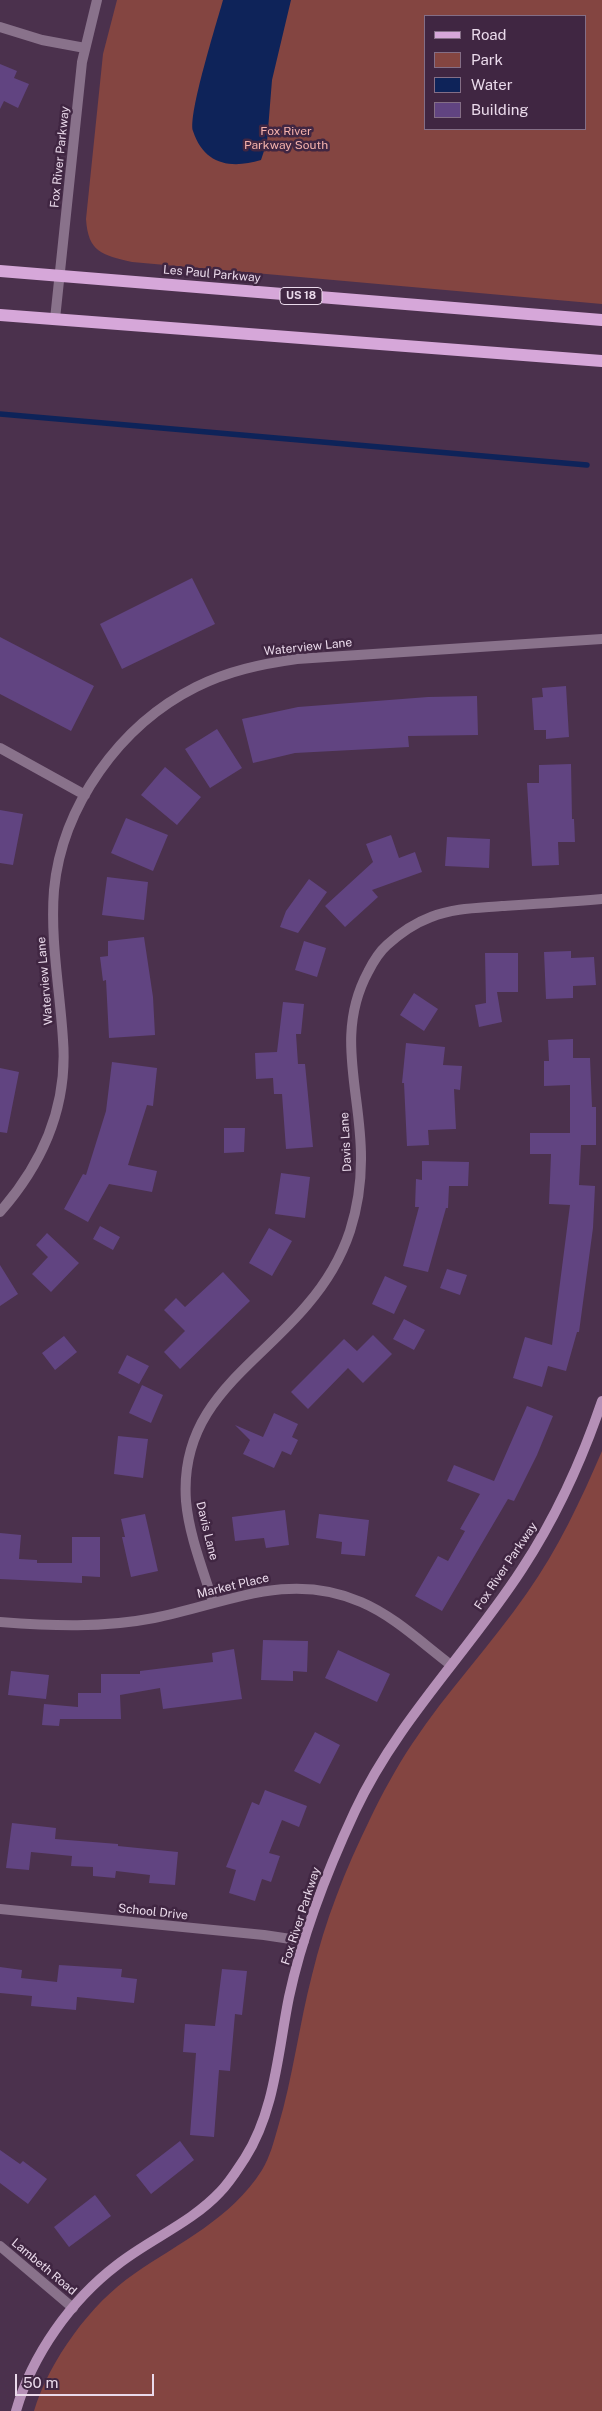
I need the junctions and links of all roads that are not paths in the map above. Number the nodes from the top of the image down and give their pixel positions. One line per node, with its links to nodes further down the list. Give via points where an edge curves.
1 (97, 0): 3 (street, Fox River Parkway)
2 (0, 27): 3 (street, via 42,40)
3 (85, 48): 5 (street, Fox River Parkway)
4 (0, 271): 5 (main road, Les Paul Parkway / US 18)
5 (60, 276): 7 (street, Fox River Parkway); 8 (main road, Les Paul Parkway / US 18)
6 (0, 315): 7 (main road)
7 (55, 319): 9 (main road)
8 (602, 320)
9 (602, 362)
10 (602, 638): 12 (street, Waterview Lane, via 262,664 195,688 146,721 105,763)
11 (0, 748): 12 (street)
12 (85, 794): 14 (street, Waterview Lane, via 64,843 54,889 53,928 64,1042 63,1081 57,1111 47,1142 32,1171)
13 (602, 899): 16 (street, Davis Lane, via 459,909 432,916 412,926 375,958 355,1000 349,1036 362,1160 350,1230 328,1277 307,1305 225,1387 193,1444 188,1468 187,1505)
14 (0, 1212)
15 (602, 1401): 18 (street, Fox River Parkway, via 550,1523 522,1570)
16 (213, 1602): 17 (street, Market Place, via 155,1618 113,1624 54,1626); 18 (street, Market Place, via 285,1588 336,1594 361,1602 389,1618)
17 (0, 1622)
18 (451, 1665): 20 (street, Fox River Parkway, via 404,1726 357,1805 332,1860)
19 (0, 1909): 20 (street, School Drive)
20 (304, 1941): 22 (street, Fox River Parkway, via 268,2105 247,2155 221,2192 202,2209 115,2266)
21 (0, 2246): 22 (street, Lambeth Road)
22 (73, 2308): 23 (street, Fox River Parkway, via 35,2365)
23 (16, 2411)

